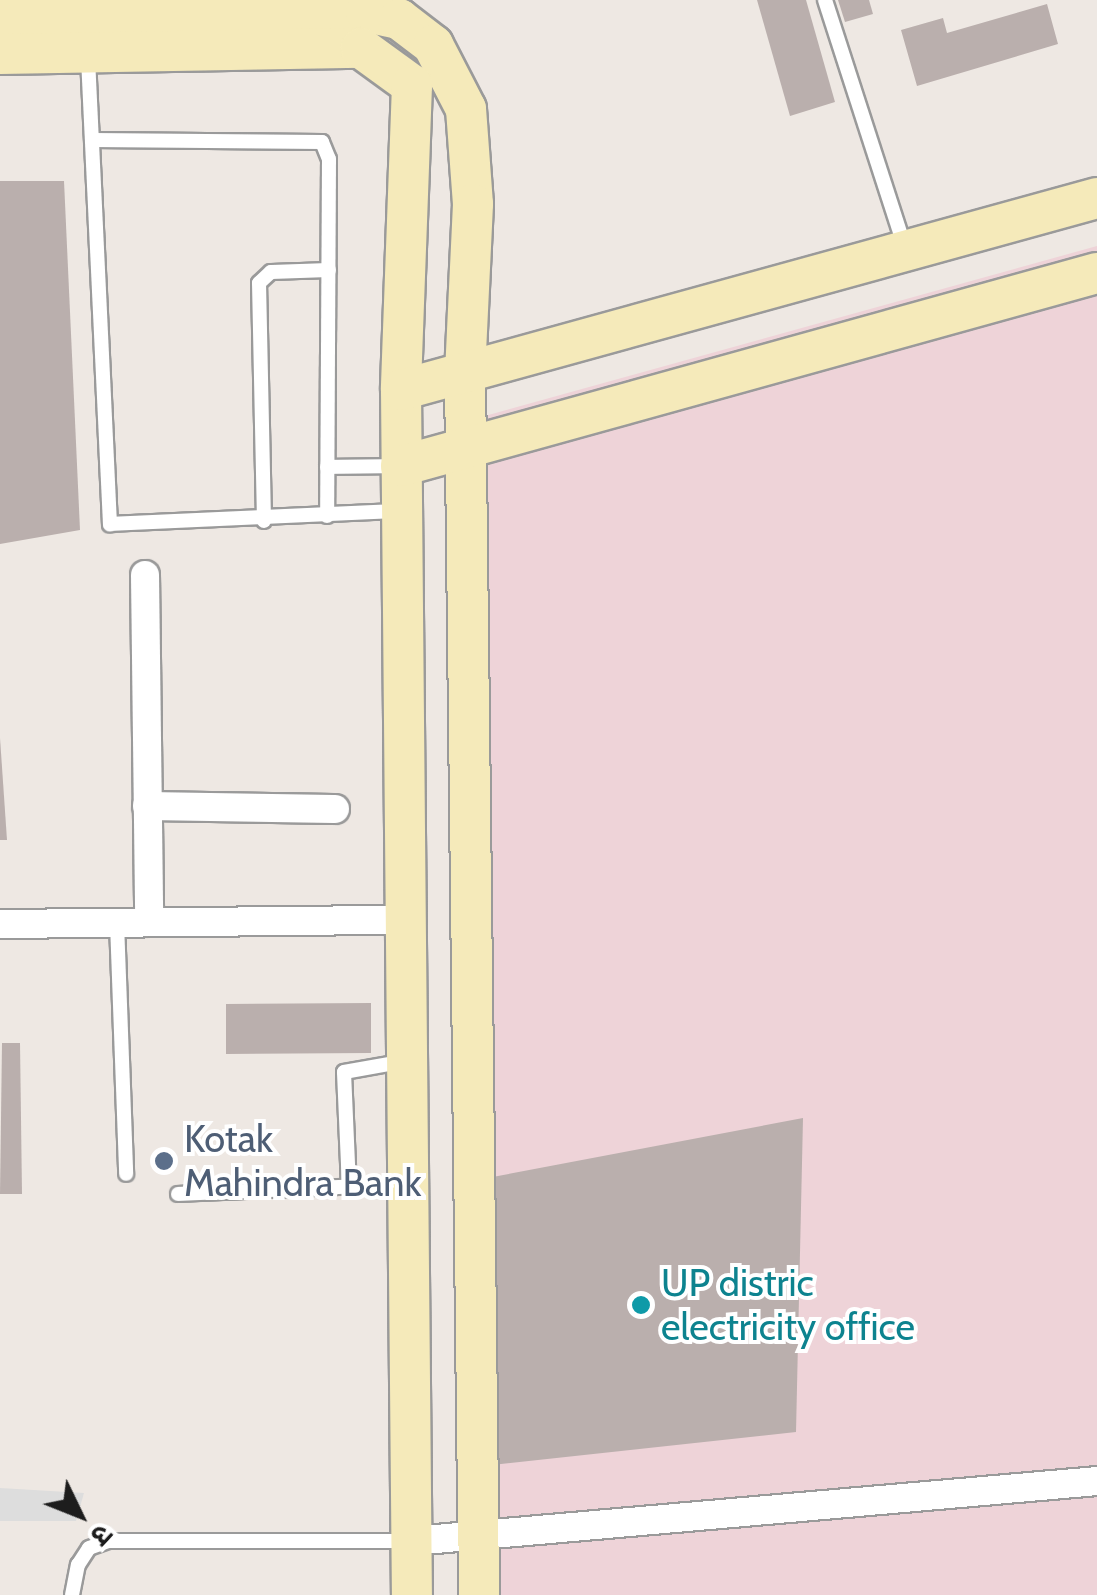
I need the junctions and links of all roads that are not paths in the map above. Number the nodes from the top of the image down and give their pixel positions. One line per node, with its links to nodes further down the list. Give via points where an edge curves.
1 (826, 0): 9 (lane)
2 (0, 17): 3 (street)
3 (72, 41): 4 (street, via 366,12 399,19); 5 (street); 6 (street, via 361,48); 7 (lane)
4 (433, 44): 6 (street); 12 (street, via 466,109 473,204)
5 (0, 54)
6 (404, 72): 13 (street, via 417,107)
7 (92, 140): 10 (lane, via 322,142 330,159); 19 (lane, via 107,520 124,528)
8 (1097, 198): 9 (street)
9 (906, 249): 12 (street)
10 (328, 270): 16 (lane); 19 (lane, via 270,272 259,283)
11 (1097, 274): 14 (street)
12 (464, 373): 13 (street); 14 (street)
13 (401, 390): 15 (street)
14 (466, 446): 15 (street); 33 (street)
15 (402, 466): 16 (lane); 17 (street)
16 (327, 467): 18 (lane)
17 (402, 511): 18 (lane); 23 (street)
18 (328, 516): 19 (lane)
19 (264, 521)
20 (145, 575): 21 (street)
21 (148, 806): 22 (street); 24 (street)
22 (335, 809)
23 (406, 920): 24 (street); 27 (street)
24 (148, 922): 25 (street)
25 (116, 923): 26 (street); 28 (lane)
26 (0, 924)
27 (407, 1061): 29 (street); 30 (lane, via 344,1072)
28 (126, 1174)
29 (409, 1184): 30 (lane); 34 (street)
30 (349, 1187): 31 (lane)
31 (178, 1194)
32 (1097, 1481): 33 (street)
33 (481, 1540): 34 (street); 37 (street)
34 (413, 1541): 35 (lane, via 108,1541 89,1548); 36 (street)
35 (72, 1595)
36 (412, 1595)
37 (479, 1595)

